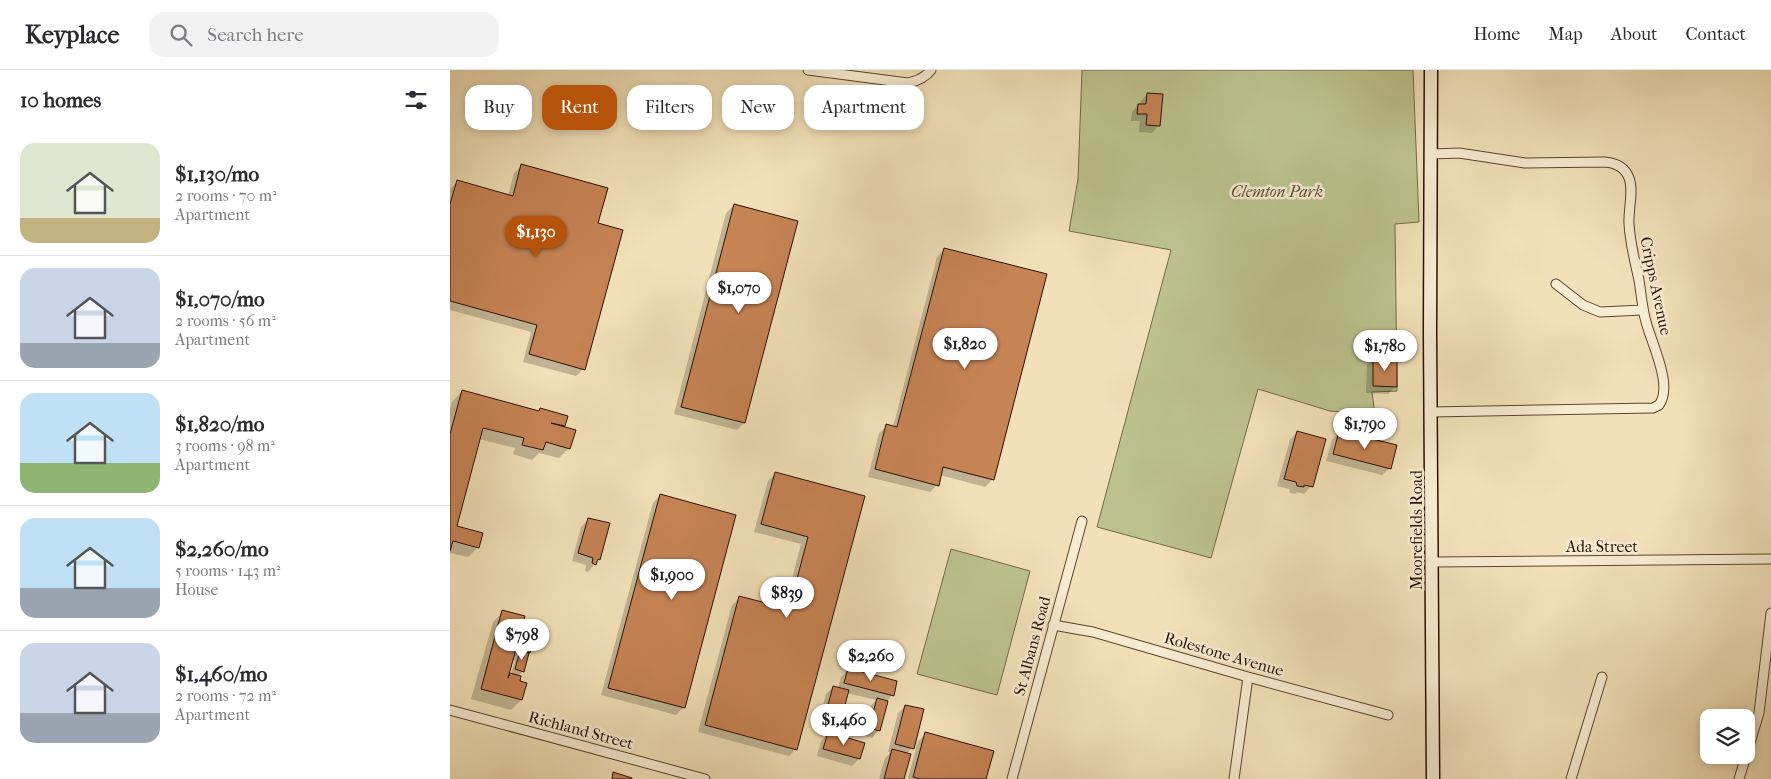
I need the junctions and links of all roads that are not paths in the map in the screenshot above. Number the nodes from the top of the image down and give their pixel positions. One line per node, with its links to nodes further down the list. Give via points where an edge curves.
1 (808, 70): 2 (street, via 908,83 916,82)
2 (931, 70)
3 (1431, 70): 4 (main road, Moorefields Road)
4 (1432, 154): 6 (street, Cripps Avenue, via 1459,153 1525,163 1605,162 1621,166 1630,182 1629,225); 7 (main road, Moorefields Road)
5 (1556, 284): 6 (street, via 1584,305 1600,312)
6 (1643, 310): 7 (street, Cripps Avenue, via 1664,382 1663,399 1656,407)
7 (1431, 412): 10 (main road, Moorefields Road)
8 (1082, 520): 12 (street, St Albans Road)
9 (1771, 560): 10 (street, Ada Street)
10 (1433, 562): 20 (main road, Moorefields Road)
11 (1771, 613): 22 (street, via 1759,713)
12 (1053, 625): 13 (street, Rolestone Avenue, via 1093,632); 18 (street, St Albans Road)
13 (1248, 677): 16 (street, Rolestone Avenue); 19 (street)
14 (1602, 677): 21 (street)
15 (450, 710): 17 (street, Richland Street)
16 (1388, 715)
17 (705, 779)
18 (1012, 779)
19 (1234, 779)
20 (1433, 779)
21 (1570, 779)
22 (1739, 779)

